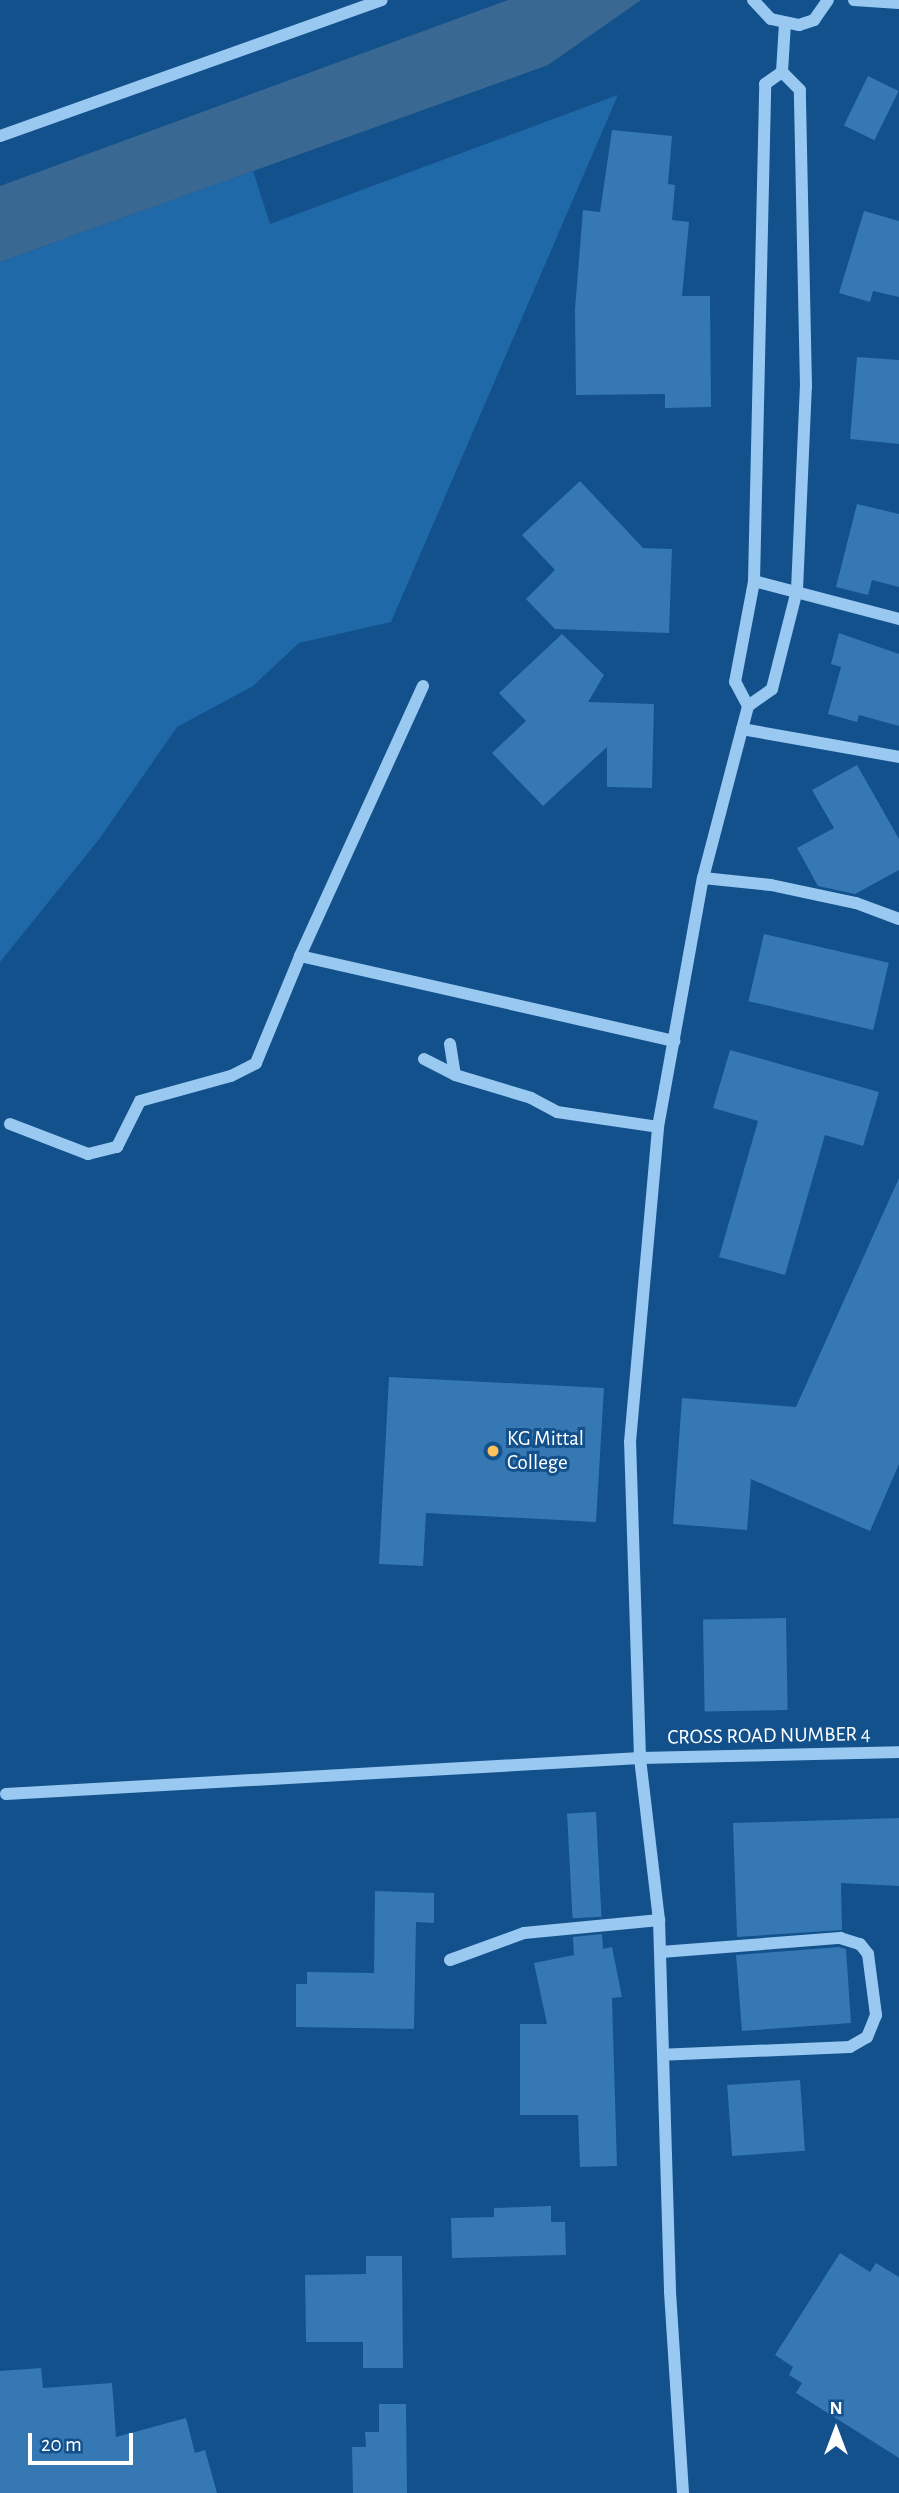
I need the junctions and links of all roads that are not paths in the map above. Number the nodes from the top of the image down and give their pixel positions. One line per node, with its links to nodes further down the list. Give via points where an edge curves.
1 (381, 0): 8 (street)
2 (753, 0): 6 (street, via 760,11)
3 (828, 0): 6 (street, via 814,19 799,25)
4 (854, 0): 5 (street)
5 (899, 3)
6 (785, 23): 7 (street)
7 (782, 72): 9 (street, via 765,84); 10 (street, via 800,90 806,387)
8 (0, 136)
9 (754, 581): 10 (street); 13 (street, via 735,682)
10 (797, 590): 11 (street); 13 (street, via 772,688)
11 (899, 619)
12 (422, 686): 18 (street)
13 (748, 706): 14 (street)
14 (742, 729): 15 (street); 16 (street)
15 (899, 757)
16 (703, 878): 17 (street, via 771,885 856,903); 19 (street)
17 (899, 919)
18 (300, 956): 19 (street); 23 (street, via 256,1063 231,1076 140,1101 117,1147 88,1154)
19 (674, 1041): 24 (street)
20 (450, 1044): 22 (street)
21 (424, 1059): 22 (street)
22 (455, 1075): 24 (street, via 531,1098 557,1112)
23 (10, 1124)
24 (658, 1127): 26 (street, via 630,1442)
25 (899, 1752): 26 (street, CROSS ROAD NUMBER 4)
26 (640, 1758): 27 (street, CROSS ROAD NUMBER 4); 28 (street)
27 (6, 1794)
28 (659, 1920): 29 (street); 30 (street, via 524,1933)
29 (661, 1951): 31 (street); 31 (street, via 841,1938 860,1944 868,1954 876,2015 867,2037 850,2047)
30 (450, 1960)
31 (663, 2055): 32 (street, via 670,2290)
32 (683, 2493)

